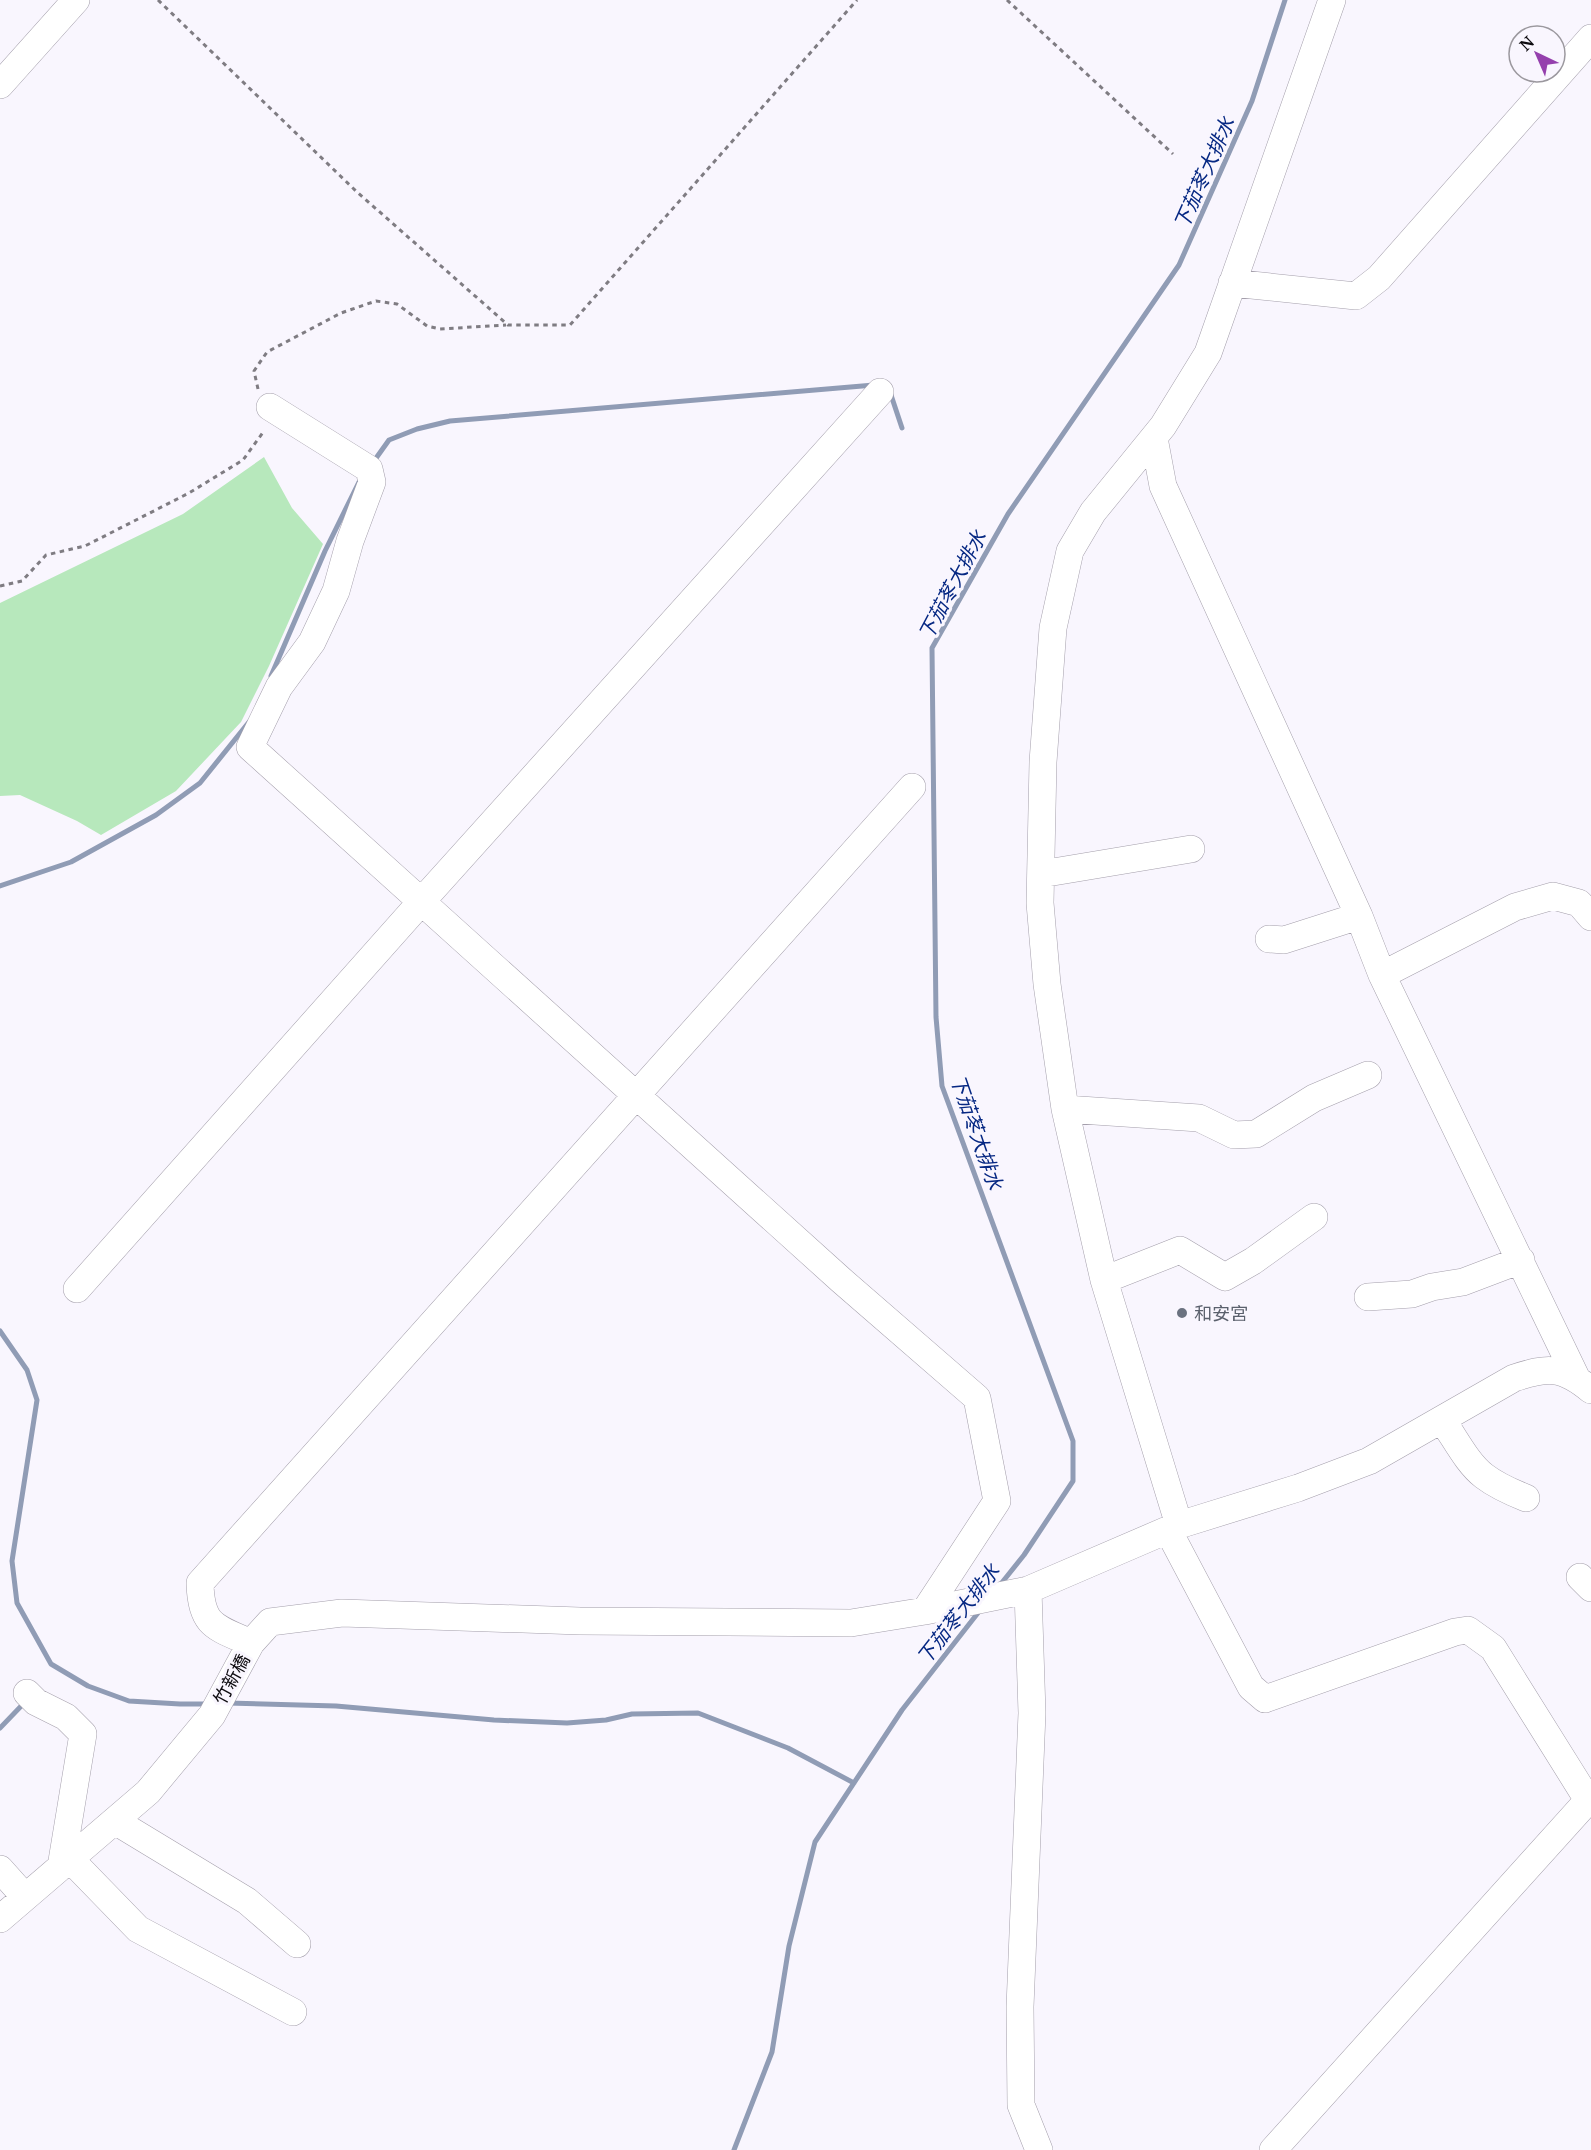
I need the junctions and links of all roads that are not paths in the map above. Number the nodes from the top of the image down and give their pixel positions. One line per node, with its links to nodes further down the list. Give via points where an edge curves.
1 (76, 0): 4 (street)
2 (1332, 0): 5 (street)
3 (1591, 38): 5 (street, via 1379,278 1356,296)
4 (0, 86)
5 (1232, 283): 8 (street, via 1208,353)
6 (880, 392): 12 (street)
7 (270, 407): 12 (street, via 369,470 372,482 336,591 312,642 279,687 250,747)
8 (1154, 438): 11 (street, via 1093,512 1070,551 1053,628 1043,762); 14 (street, via 1163,486)
9 (912, 787): 18 (street)
10 (1191, 849): 11 (street)
11 (1041, 874): 19 (street, via 1047,984)
12 (421, 902): 18 (street); 23 (street)
13 (1587, 904): 16 (street, via 1553,896 1515,907)
14 (1359, 916): 15 (street, via 1284,940); 16 (street)
15 (1269, 939)
16 (1382, 975): 21 (street)
17 (1368, 1075): 19 (street, via 1314,1098 1256,1134 1234,1135 1199,1118)
18 (637, 1096): 30 (street, via 977,1398 997,1501); 31 (street, via 200,1583 200,1602 212,1626)
19 (1065, 1109): 22 (street)
20 (1314, 1217): 22 (street, via 1225,1277 1180,1250)
21 (1521, 1260): 24 (street, via 1463,1282 1412,1294); 25 (street)
22 (1104, 1280): 28 (street)
23 (77, 1289)
24 (1368, 1297)
25 (1583, 1383): 26 (street, via 1553,1369 1531,1373 1514,1378)
26 (1443, 1420): 27 (street, via 1482,1475); 28 (street, via 1369,1461)
27 (1526, 1498)
28 (1174, 1528): 29 (street); 33 (street, via 1251,1687 1265,1699 1468,1630 1493,1648)
29 (1028, 1590): 30 (street); 41 (street, via 1032,1713 1020,2007 1021,2105)
30 (925, 1611): 31 (street, 竹新橋, via 851,1623 580,1622 342,1613 270,1622)
31 (250, 1643): 34 (street, 竹新橋, via 212,1714 148,1792)
32 (27, 1693): 35 (street, via 83,1734)
33 (1590, 1799): 42 (street)
34 (115, 1821): 35 (street, 竹新橋); 39 (street, via 247,1901)
35 (66, 1863): 37 (street, 竹新橋); 40 (street, via 138,1929)
36 (0, 1869): 37 (street)
37 (26, 1897): 38 (street, 竹新橋)
38 (0, 1919)
39 (297, 1944)
40 (293, 2012)
41 (1039, 2150)
42 (1273, 2150)

